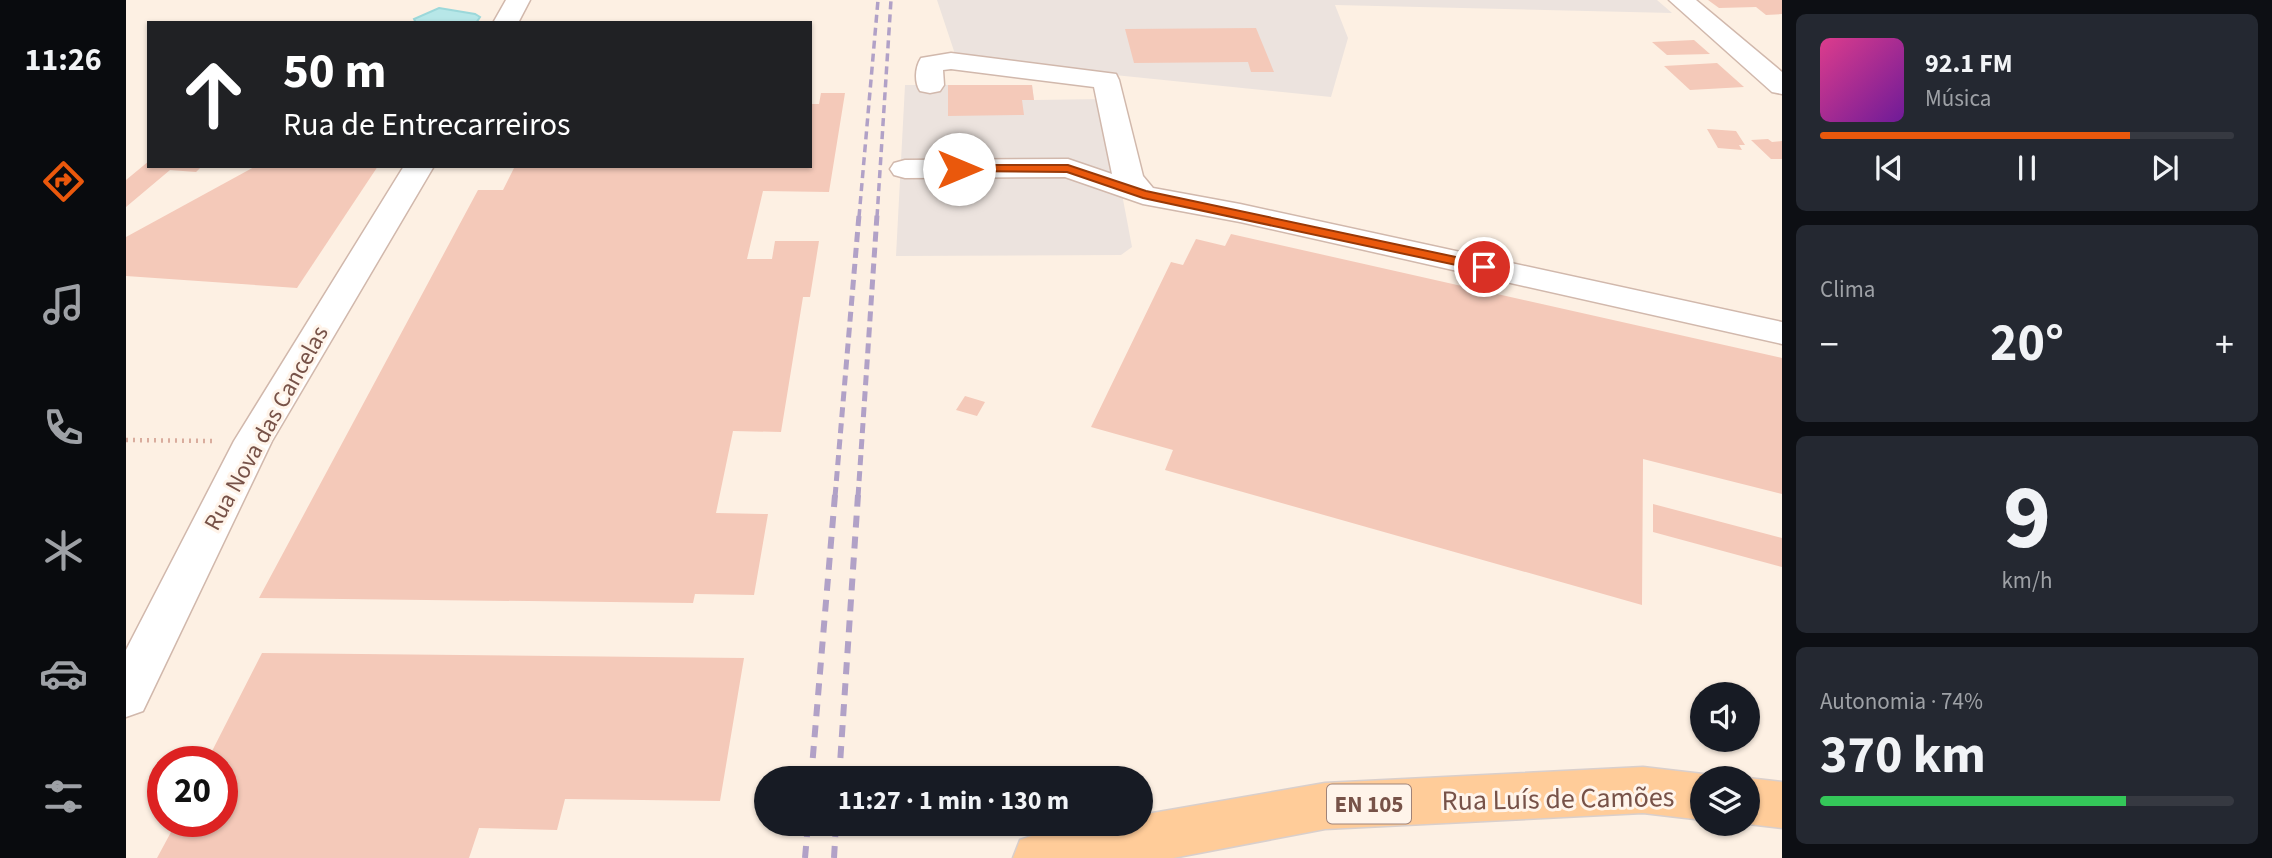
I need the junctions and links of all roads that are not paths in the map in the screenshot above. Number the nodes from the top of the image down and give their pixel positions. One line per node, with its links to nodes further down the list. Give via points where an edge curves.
1 (518, 0): 3 (street)
2 (1690, 8): 5 (street)
3 (506, 21)
4 (930, 85): 8 (street, via 930,64 958,62 1106,80 1129,178)
5 (1782, 86)
6 (418, 168): 10 (street, Rua Nova das Cancelas, via 253,441)
7 (905, 169): 8 (street, via 1068,168)
8 (1143, 195): 9 (street)
9 (1782, 333)
10 (126, 697)
11 (1690, 795): 14 (main road, Rua Luís de Camões / EN 105, via 1643,790 1325,806)
12 (1760, 803): 13 (main road)
13 (1782, 805)
14 (1039, 858)

